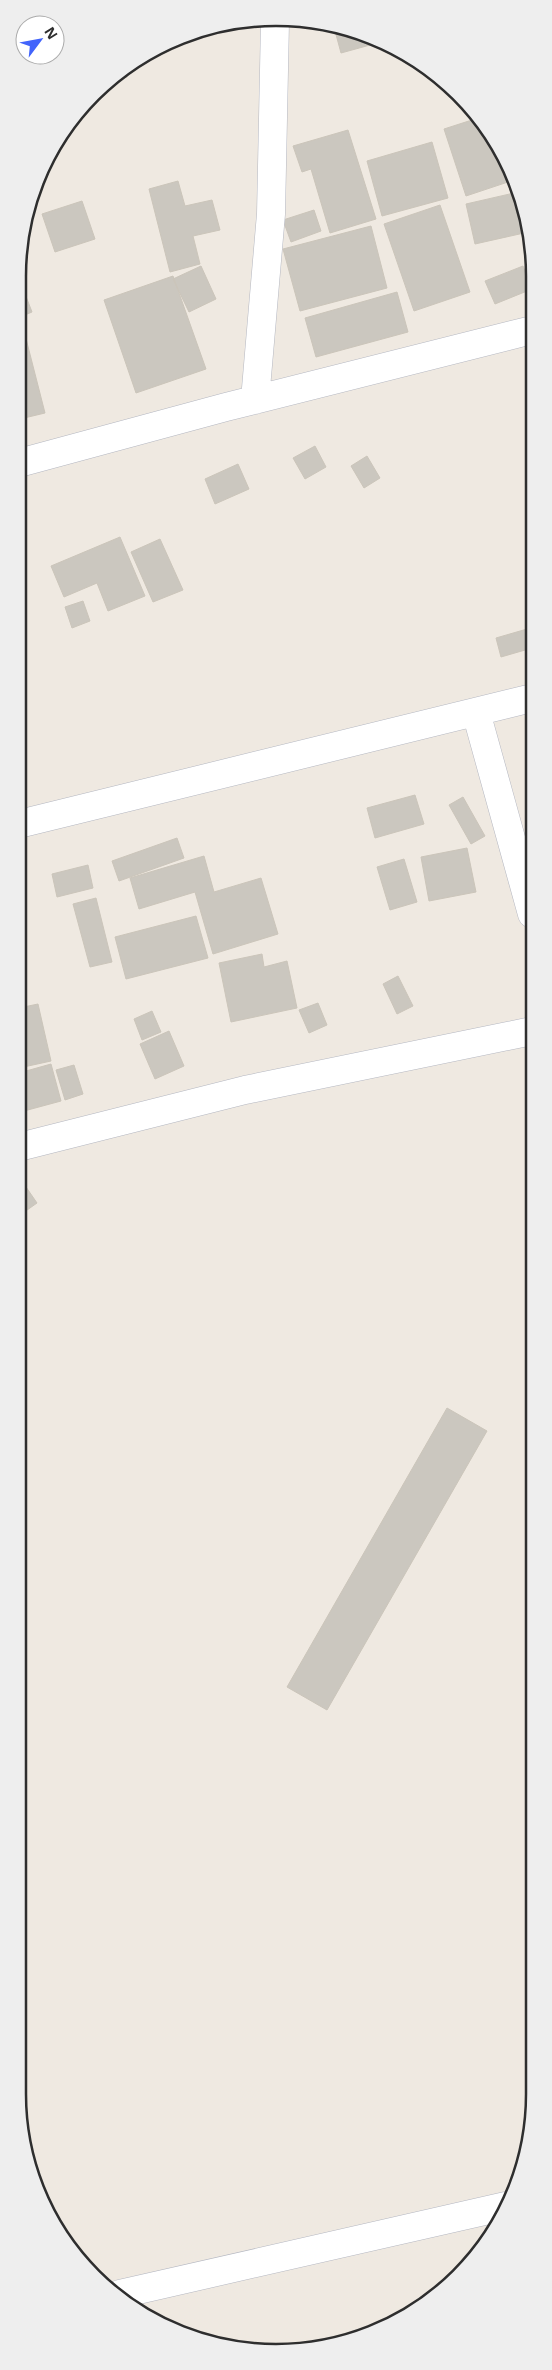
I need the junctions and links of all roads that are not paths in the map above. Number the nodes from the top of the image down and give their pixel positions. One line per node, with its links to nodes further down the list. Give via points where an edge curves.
1 (275, 26): 3 (street, via 271,214)
2 (526, 332): 3 (street)
3 (255, 400): 4 (street)
4 (26, 461)
5 (526, 700): 6 (street)
6 (476, 712): 7 (street); 8 (street)
7 (26, 822)
8 (526, 892)
9 (526, 1032): 10 (street, via 245,1090)
10 (26, 1145)
11 (498, 2208): 12 (street)
12 (125, 2293)

